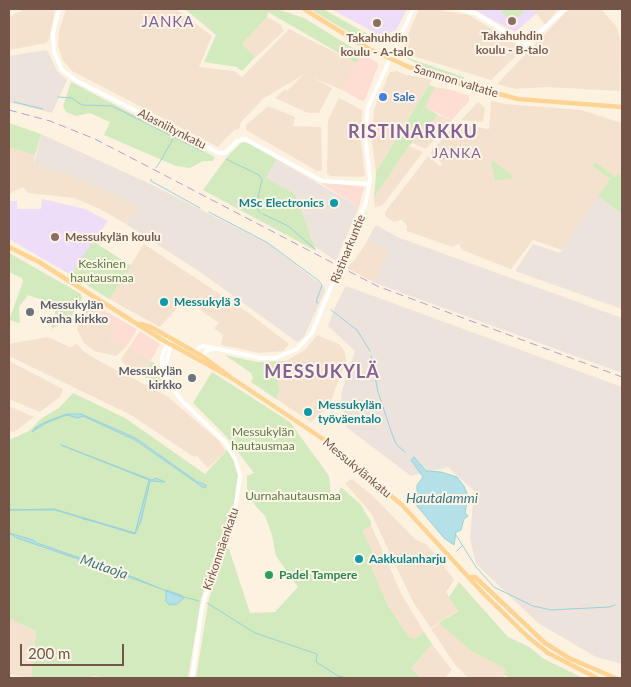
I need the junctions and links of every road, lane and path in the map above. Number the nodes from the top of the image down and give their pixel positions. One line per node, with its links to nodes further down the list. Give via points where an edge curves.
1 (59, 9): 8 (main road, Alasniitynkatu, via 53,33 54,52 59,66 77,81 219,153 225,153 237,141 245,139 322,181)
2 (304, 9): 6 (main road, Sammon valtatie)
3 (413, 9): 6 (main road, Ristinarkuntie)
4 (459, 9): 5 (main road, via 477,14 526,45)
5 (565, 9)
6 (389, 58): 7 (main road, Sammon valtatie, via 450,81 513,98); 8 (main road, Ristinarkuntie, via 366,116)
7 (622, 107)
8 (369, 184): 13 (main road, Ristinarkuntie, via 363,212 334,285 312,333 298,349 269,358)
9 (9, 247): 10 (main road, Messukylänkatu)
10 (141, 324): 11 (main road, Messukylänkatu); 12 (main road, Messukylänkatu)
11 (171, 338): 12 (main road, Kirkonmäenkatu); 14 (main road, Messukylänkatu)
12 (168, 343): 16 (main road, Messukylänkatu); 20 (main road, Kirkonmäenkatu, via 162,367 170,385 181,400 226,443 240,476 235,510 202,608)
13 (215, 349): 14 (main road, Ristinarkuntie, via 204,346); 15 (main road)
14 (196, 352): 15 (main road, Messukylänkatu); 16 (main road)
15 (202, 356): 17 (main road); 18 (main road, Messukylänkatu)
16 (193, 357): 17 (main road, Messukylänkatu)
17 (199, 361): 18 (main road, Messukylänkatu)
18 (230, 377): 19 (main road, Messukylänkatu, via 351,460 402,506)
19 (469, 576): 21 (main road, Messukylänkatu, via 503,614 539,646); 22 (main road, Messukylänkatu, via 545,642 569,658)
20 (192, 678)
21 (597, 678)
22 (615, 678)

